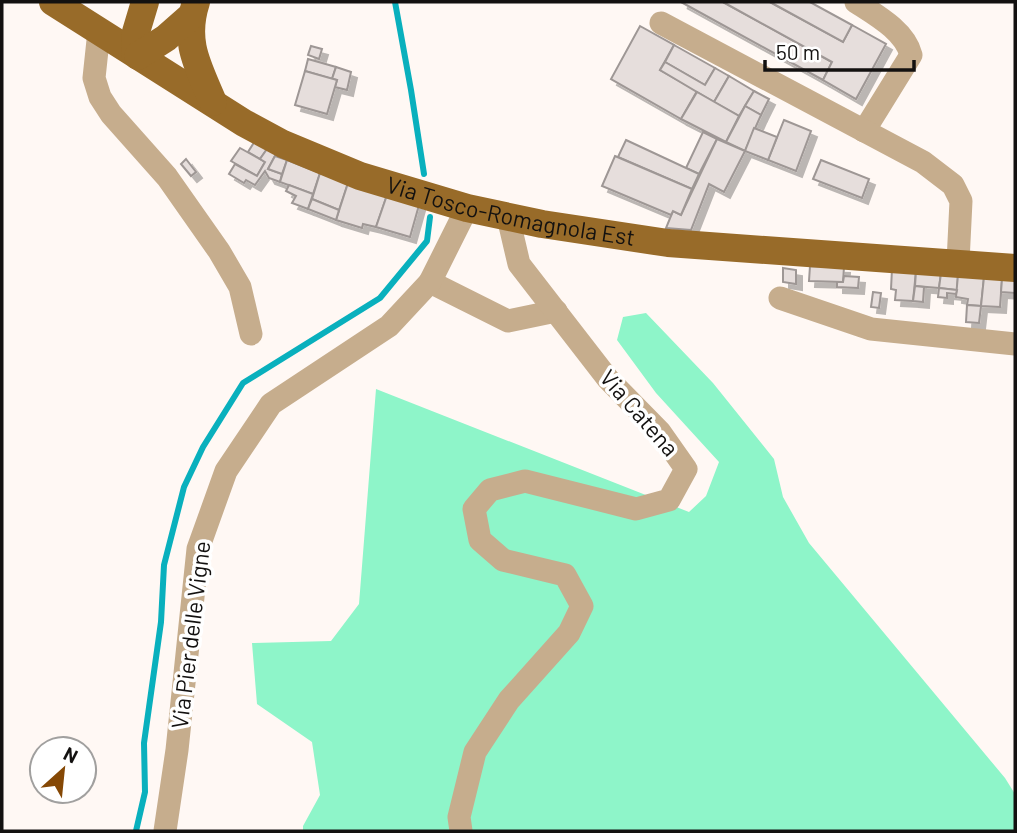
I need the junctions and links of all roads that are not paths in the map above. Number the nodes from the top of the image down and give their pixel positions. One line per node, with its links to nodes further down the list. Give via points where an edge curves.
1 (54, 2): 6 (main road, Via Tosco-Romagnola Est)
2 (145, 2): 7 (main road, via 136,32)
3 (856, 2): 9 (street, via 896,31 909,44 911,55)
4 (194, 9): 7 (main road, via 166,38); 8 (main road, via 192,52)
5 (661, 23): 9 (street)
6 (99, 31): 7 (main road, Via Tosco-Romagnola Est); 17 (street, via 94,78 100,97 167,177 219,251 240,287)
7 (136, 54): 8 (main road, Via Tosco-Romagnola Est)
8 (213, 102): 10 (main road, Via Tosco-Romagnola Est, via 319,160)
9 (864, 131): 12 (street, via 923,162 953,185 961,201)
10 (467, 208): 11 (main road, Via Tosco-Romagnola Est); 14 (street, Via Pier delle Vigne)
11 (508, 217): 12 (main road, Via Tosco-Romagnola Est, via 668,243); 16 (street, Via Catena, via 519,264)
12 (958, 262): 13 (main road, Via Tosco-Romagnola Est)
13 (1015, 268)
14 (430, 282): 16 (street, via 508,321); 19 (street, Via Pier delle Vigne, via 389,326 271,404 226,471 198,549)
15 (780, 298): 18 (street, via 872,329)
16 (556, 311): 20 (street, Via Catena, via 686,468 669,500 636,509 525,481 490,491 474,509 480,540 503,560 565,575 582,606 569,633 509,700 475,752 458,817)
17 (251, 334)
18 (1015, 344)
19 (165, 831)
20 (461, 831)

